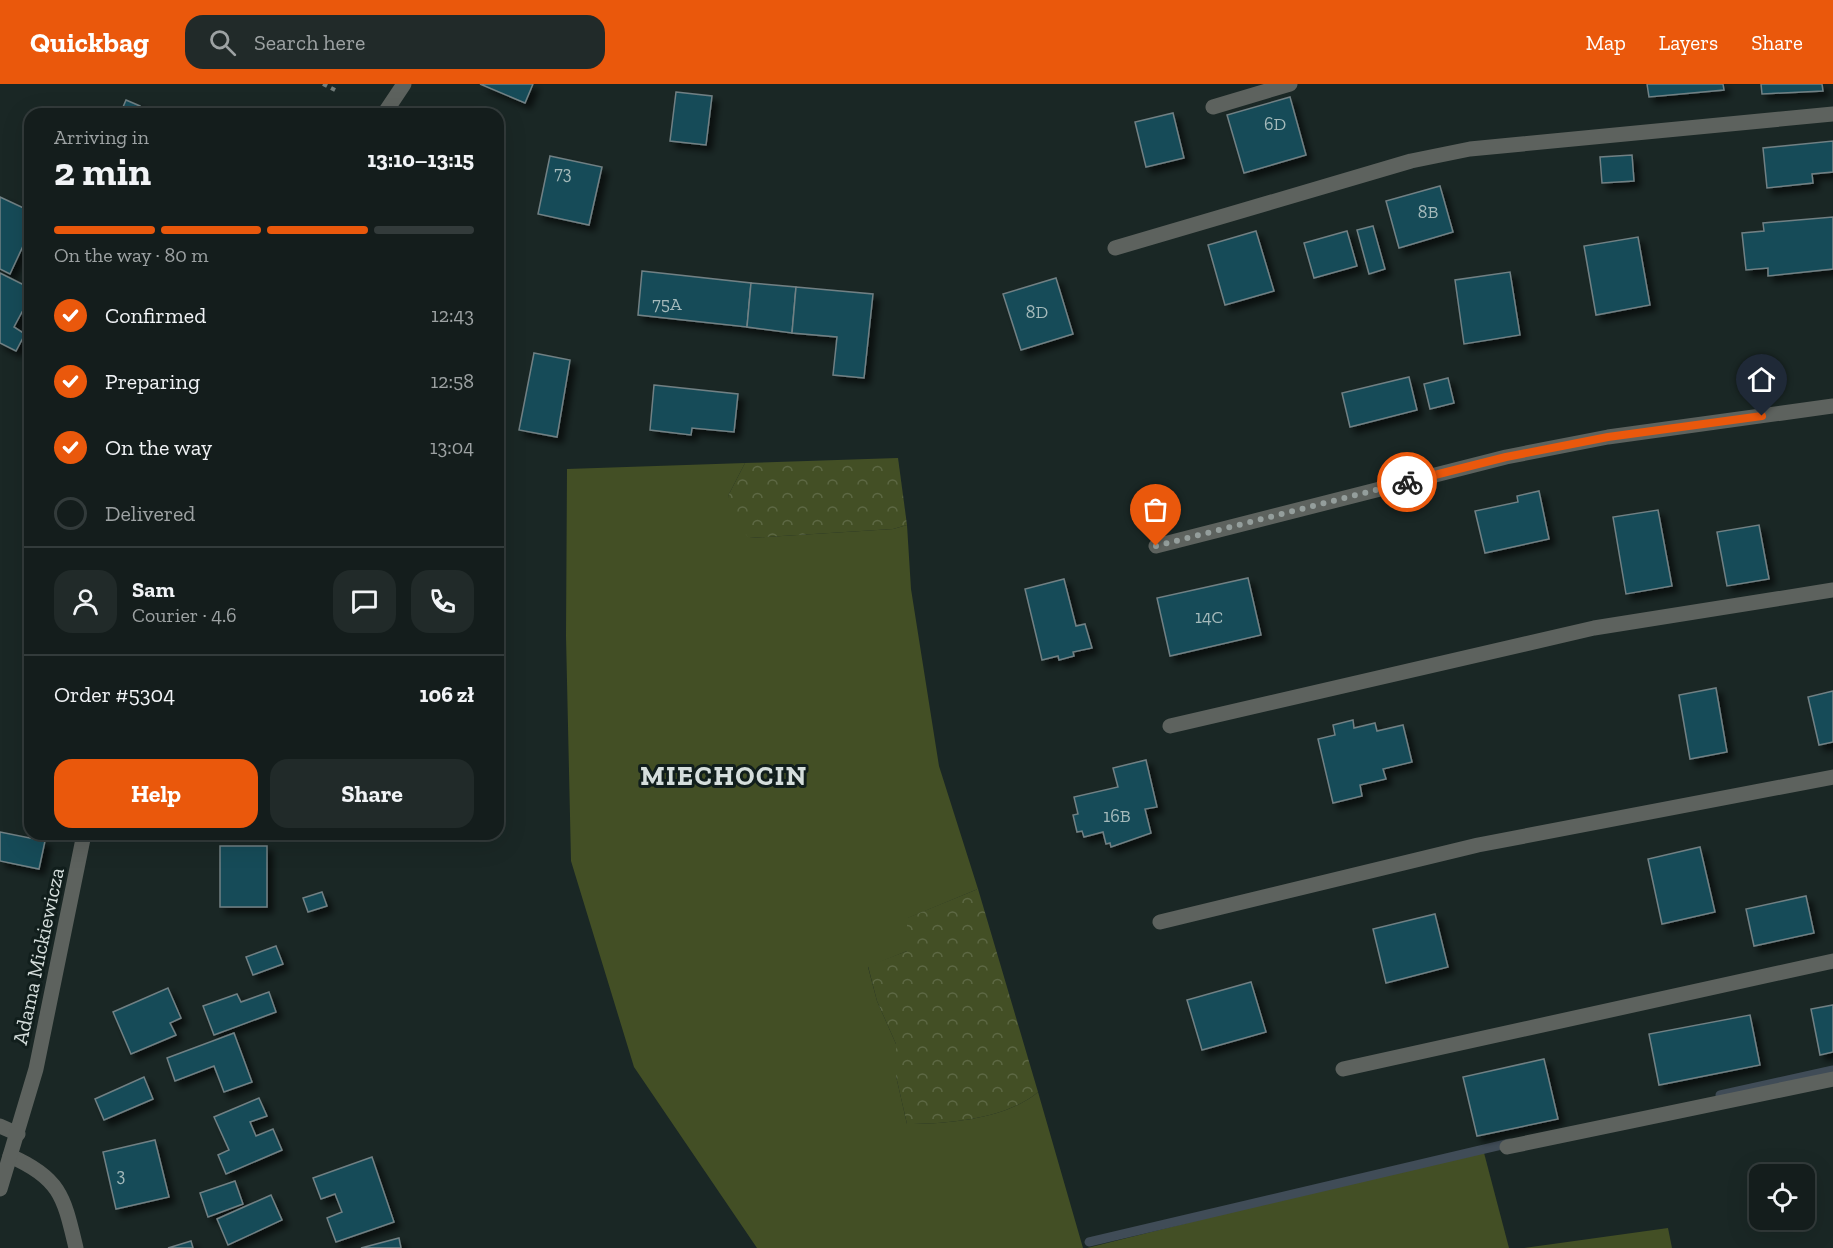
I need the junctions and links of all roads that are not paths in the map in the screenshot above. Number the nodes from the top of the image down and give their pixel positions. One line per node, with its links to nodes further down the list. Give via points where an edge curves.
1 (404, 84): 4 (street)
2 (1290, 84): 3 (street)
3 (1213, 106)
4 (388, 108)
5 (1833, 114): 6 (street, via 1460,151 1410,161)
6 (1115, 248)
7 (1833, 406): 8 (street, via 1608,437 1506,457)
8 (1156, 546)
9 (1833, 590): 10 (street, via 1594,628)
10 (1170, 726)
11 (1833, 777): 13 (street, via 1478,846)
12 (83, 840): 18 (street, Adama Mickiewicza, via 45,1028)
13 (1160, 922)
14 (1833, 961): 15 (street)
15 (1343, 1070)
16 (1833, 1079): 19 (street)
17 (0, 1126): 18 (street)
18 (18, 1134): 20 (street, Adama Mickiewicza)
19 (1507, 1147)
20 (10, 1156): 21 (street, Adama Mickiewicza); 22 (street, via 49,1178 65,1208)
21 (0, 1190)
22 (76, 1248)

